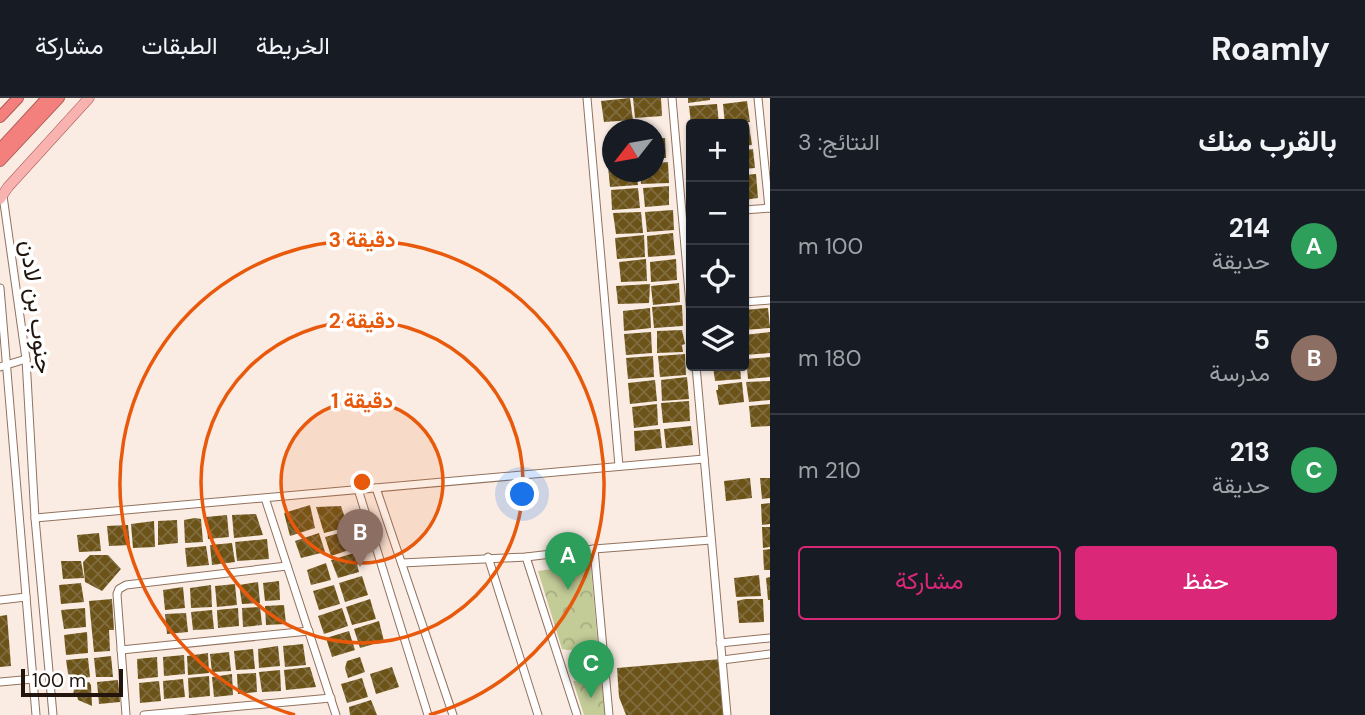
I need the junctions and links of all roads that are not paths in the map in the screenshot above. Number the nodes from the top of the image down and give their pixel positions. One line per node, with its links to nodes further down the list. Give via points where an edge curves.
1 (18, 98): 8 (highway)
2 (47, 98): 9 (highway)
3 (59, 98): 10 (highway)
4 (89, 98): 11 (main road)
5 (587, 98): 22 (street)
6 (672, 98): 12 (street)
7 (758, 98): 13 (street)
8 (0, 117)
9 (0, 149)
10 (0, 161)
11 (1, 198): 18 (street, جنوب بن لادن)
12 (686, 208)
13 (770, 208): 14 (street)
14 (749, 210)
15 (0, 288): 19 (street, جنوب بن لادن)
16 (770, 300): 17 (street)
17 (749, 302)
18 (26, 359): 19 (street); 26 (street, جنوب بن لادن)
19 (3, 366): 33 (street, جنوب بن لادن)
20 (696, 371): 21 (street)
21 (704, 459): 22 (street); 27 (street)
22 (619, 466): 23 (street)
23 (376, 488): 24 (street); 31 (street)
24 (358, 489): 25 (street); 50 (street)
25 (265, 498): 26 (street); 32 (street)
26 (35, 518): 46 (street, جنوب بن لادن)
27 (711, 540): 28 (street); 37 (street)
28 (594, 549): 30 (street); 54 (street)
29 (488, 557): 30 (street); 31 (street); 52 (street)
30 (526, 557): 53 (street)
31 (402, 564): 51 (street)
32 (287, 566): 35 (street); 38 (street, via 125,585 117,594)
33 (26, 597): 34 (street); 41 (street, جنوب بن لادن)
34 (0, 600)
35 (309, 631): 38 (street); 43 (street)
36 (770, 638): 37 (street)
37 (720, 643): 40 (street)
38 (121, 650): 47 (street)
39 (770, 654): 40 (street)
40 (722, 660): 55 (street)
41 (33, 679): 42 (street); 45 (street, جنوب بن لادن)
42 (0, 682)
43 (331, 698): 44 (street); 49 (street)
44 (214, 712): 48 (street)
45 (36, 715)
46 (53, 715)
47 (126, 715)
48 (145, 715)
49 (336, 715)
50 (428, 715)
51 (453, 715)
52 (538, 715)
53 (577, 715)
54 (609, 715)
55 (727, 715)

